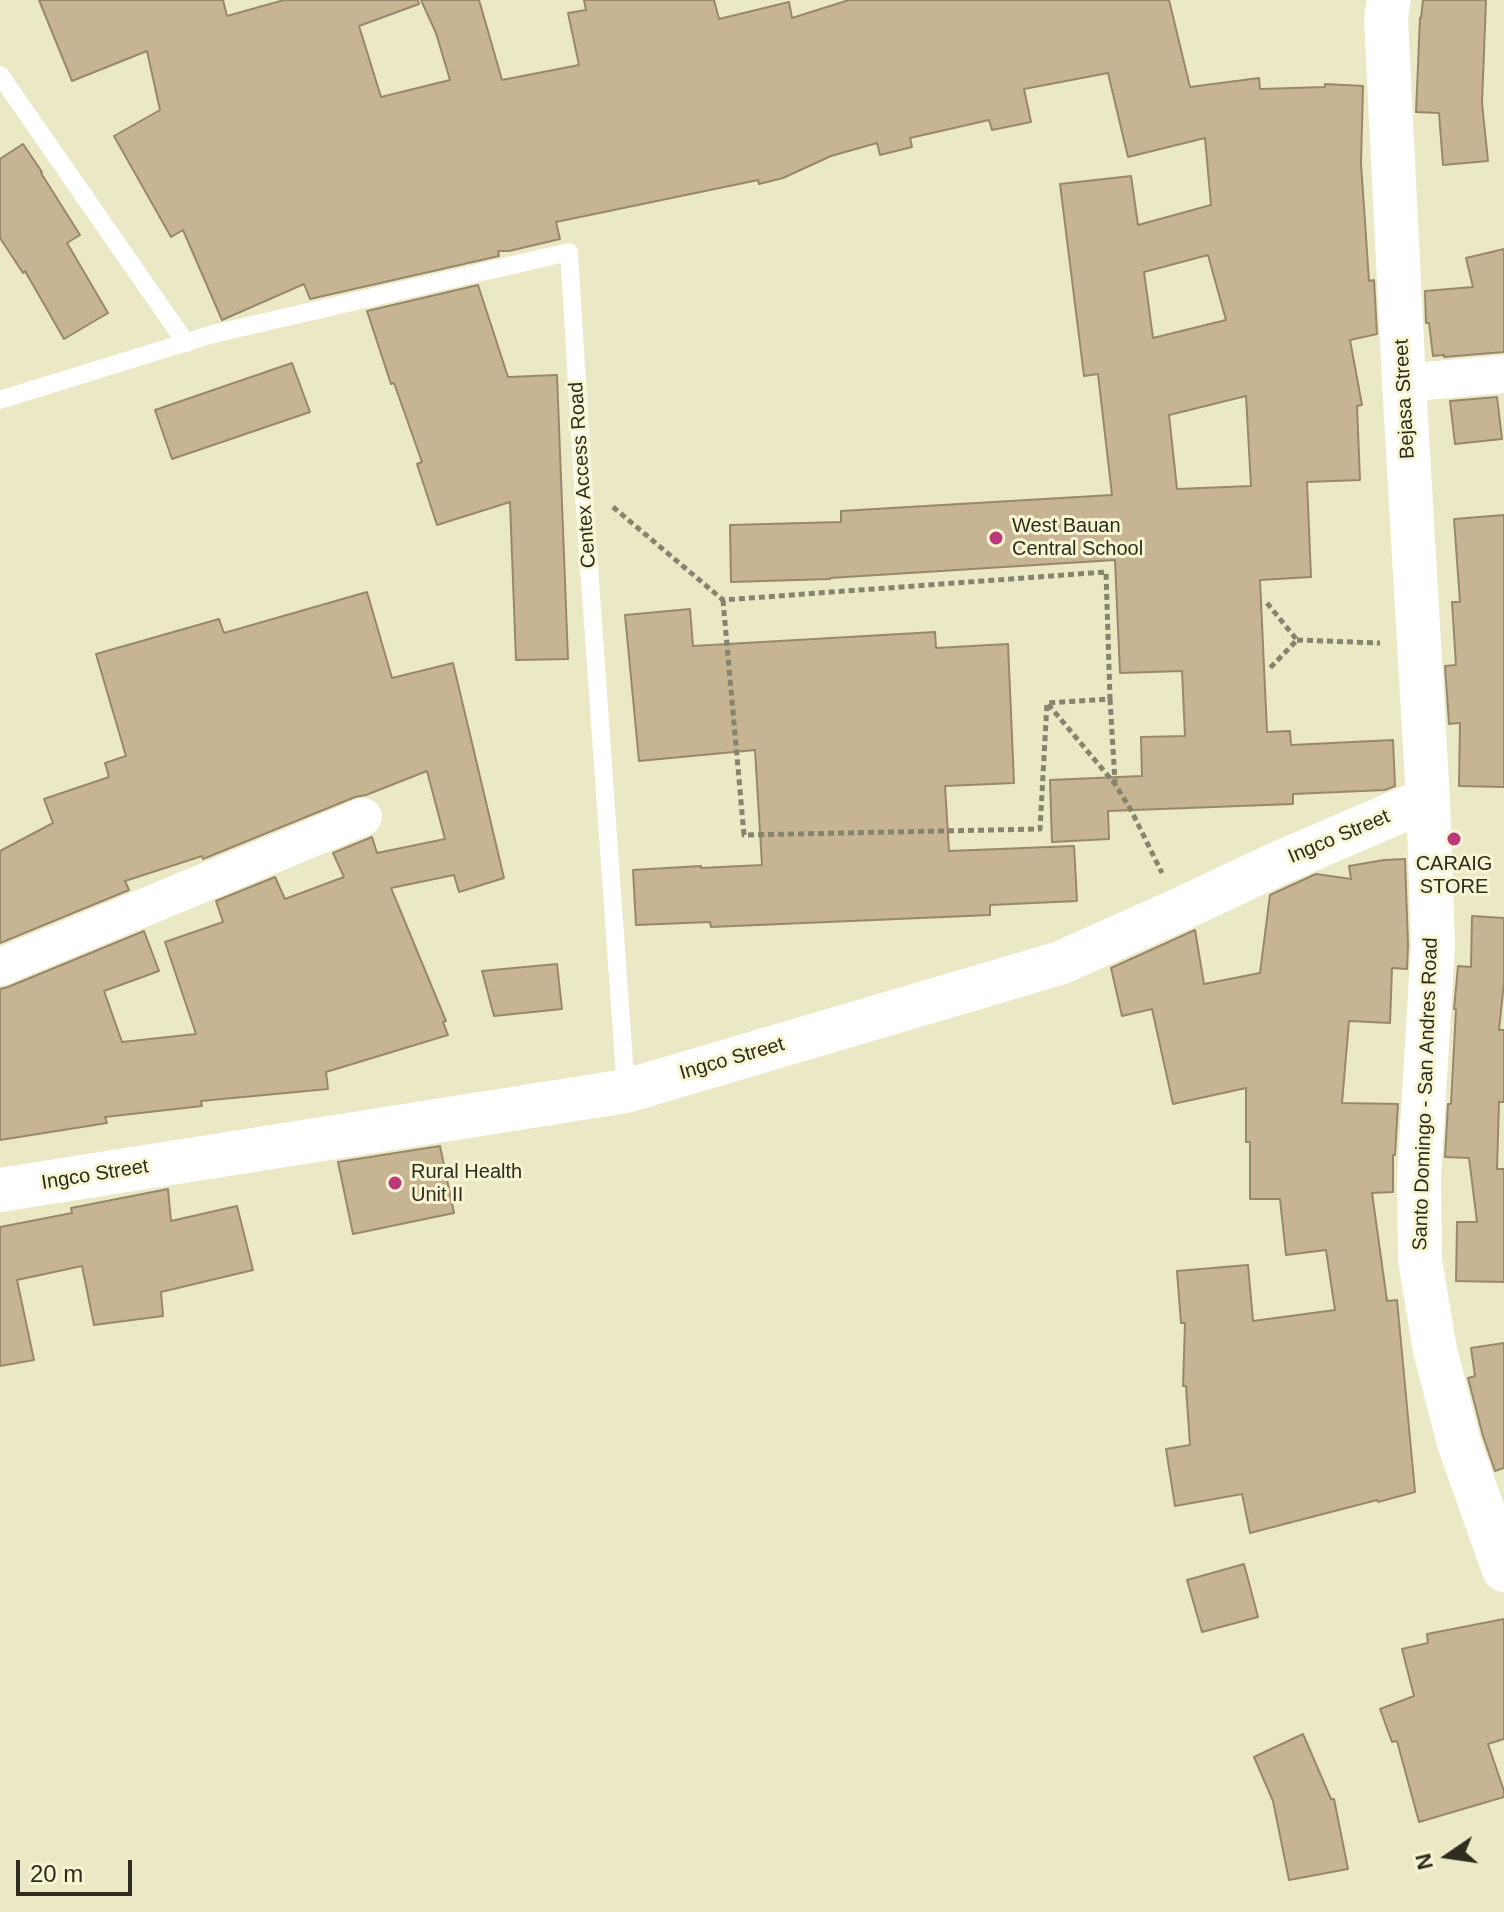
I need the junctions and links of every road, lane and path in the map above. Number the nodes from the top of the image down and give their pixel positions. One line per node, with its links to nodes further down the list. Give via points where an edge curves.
1 (1389, 0): 5 (street, Bejasa Street)
2 (0, 75): 3 (lane)
3 (186, 343): 6 (lane, Centex Access Road); 7 (lane, Centex Access Road, via 569,252)
4 (1504, 374): 5 (street)
5 (1404, 383): 11 (street, Bejasa Street)
6 (0, 400)
7 (583, 481): 8 (path); 20 (lane, Centex Access Road)
8 (723, 600): 13 (path, via 1106,572); 14 (path, via 744,835 1040,829)
9 (1267, 603): 10 (path)
10 (1297, 640): 11 (path); 12 (path)
11 (1420, 640): 16 (street, Bejasa Street)
12 (1270, 668)
13 (1110, 699): 14 (path); 15 (path)
14 (1047, 703): 15 (path)
15 (1115, 784): 18 (path)
16 (1428, 799): 18 (street, Ingco Street); 22 (street, Santo Domingo - San Andres Road, via 1433,945 1419,1177 1420,1260 1435,1350 1459,1443)
17 (363, 817): 19 (street)
18 (1181, 909): 20 (street, Ingco Street, via 1060,963)
19 (0, 967)
20 (626, 1091): 21 (street, Ingco Street)
21 (0, 1190)
22 (1504, 1570)

